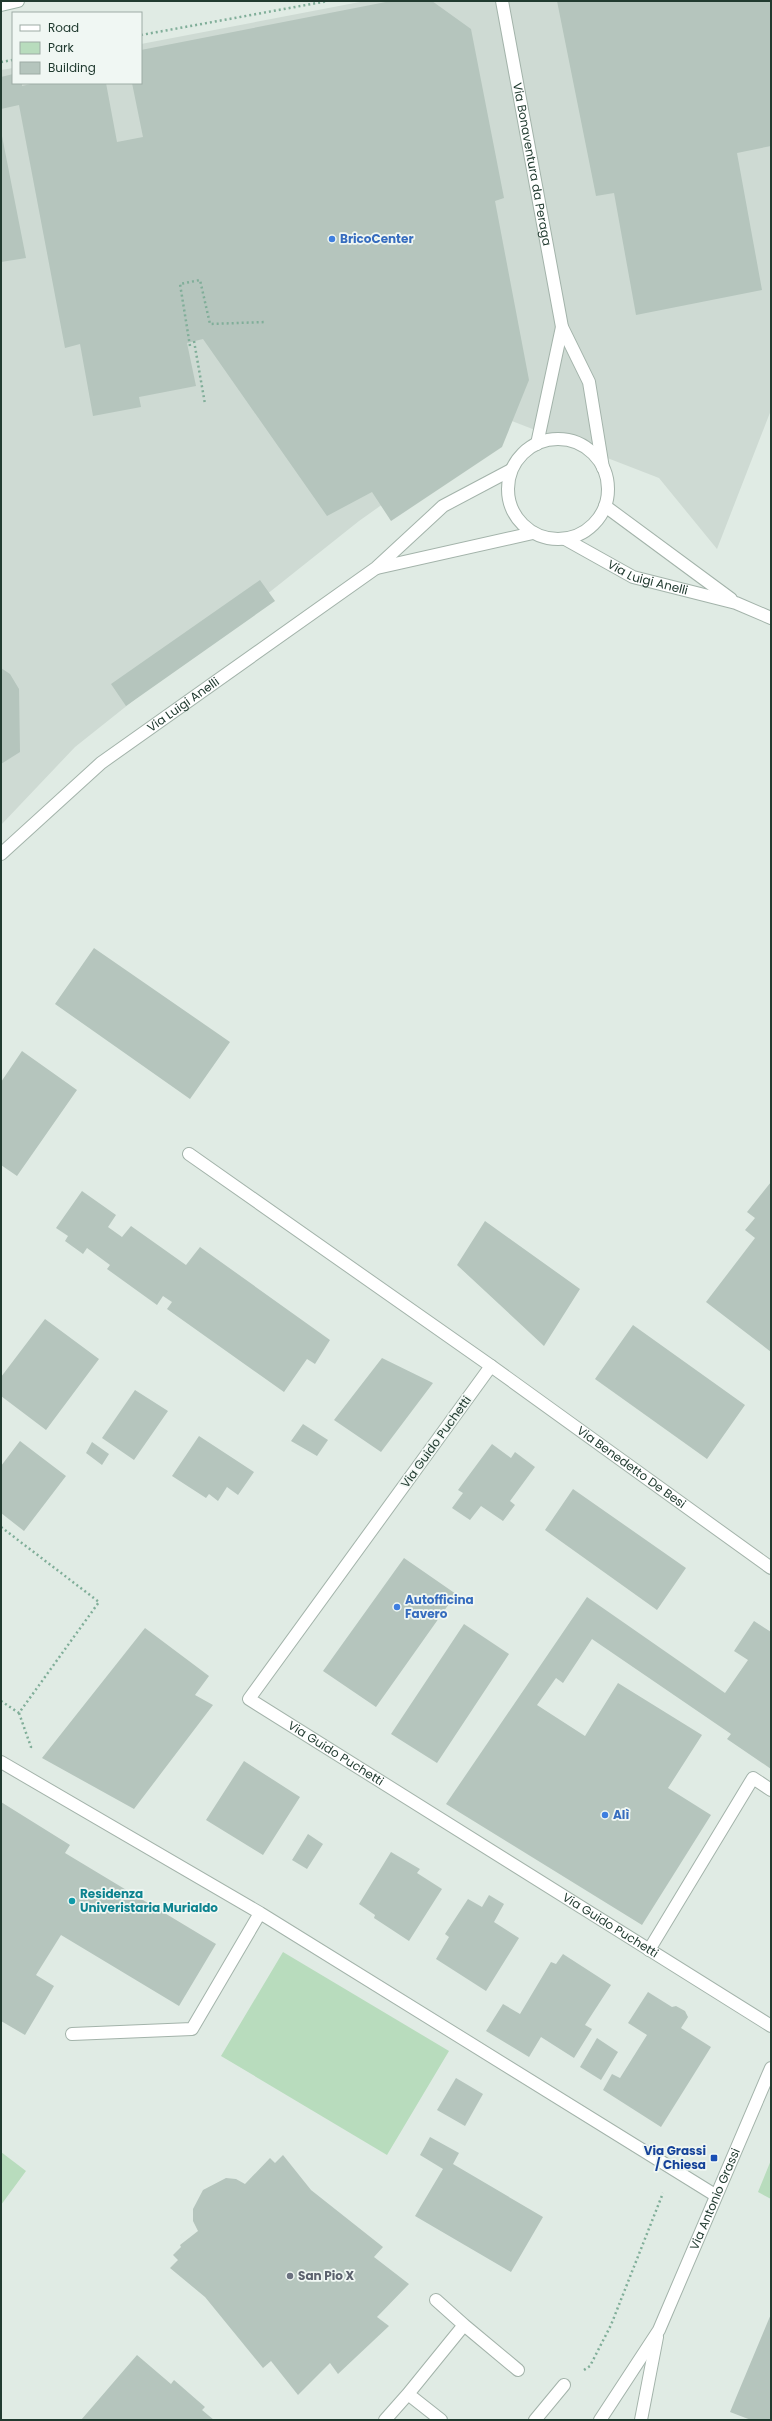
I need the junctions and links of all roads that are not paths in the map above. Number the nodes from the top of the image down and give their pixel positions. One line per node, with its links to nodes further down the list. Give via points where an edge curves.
1 (18, 1): 3 (street)
2 (502, 1): 4 (street, Via Bonaventura da Peraga)
3 (1, 5)
4 (562, 327): 5 (street, Via Bonaventura da Peraga); 6 (street, Via Bonaventura da Peraga, via 588,382)
5 (537, 444): 6 (street, via 555,439 574,442 591,452); 7 (street, via 521,455)
6 (603, 468): 8 (street, via 608,486)
7 (511, 470): 9 (street, via 508,488 511,507 520,522); 11 (street, Via Luigi Anelli, via 443,506)
8 (605, 506): 10 (street, via 595,523 582,533); 12 (street, Via Luigi Anelli)
9 (533, 533): 10 (street); 11 (street, Via Luigi Anelli)
10 (565, 539): 12 (street, Via Luigi Anelli, via 633,577)
11 (376, 568): 14 (street, Via Luigi Anelli, via 101,763)
12 (736, 603): 13 (street, Via Luigi Anelli)
13 (771, 618)
14 (1, 854)
15 (189, 1154): 16 (street, Via Benedetto De Besi)
16 (491, 1366): 17 (street, Via Benedetto De Besi); 21 (street, Via Guido Puchetti, via 249,1700)
17 (771, 1568)
18 (1, 1762): 20 (street)
19 (771, 1790): 21 (street, via 753,1778)
20 (260, 1913): 23 (street, via 192,2029); 25 (street)
21 (649, 1950): 22 (street, Via Guido Puchetti)
22 (771, 2026)
23 (72, 2034)
24 (771, 2068): 25 (street, Via Antonio Grassi)
25 (715, 2195): 28 (street, Via Antonio Grassi)
26 (436, 2300): 27 (street)
27 (464, 2325): 29 (street); 31 (street)
28 (659, 2330): 35 (street, Via Antonio Grassi); 36 (street, Via Antonio Grassi)
29 (518, 2370)
30 (564, 2385): 34 (street)
31 (408, 2394): 32 (street); 33 (street)
32 (385, 2420)
33 (441, 2420)
34 (535, 2420)
35 (600, 2420)
36 (641, 2420)

